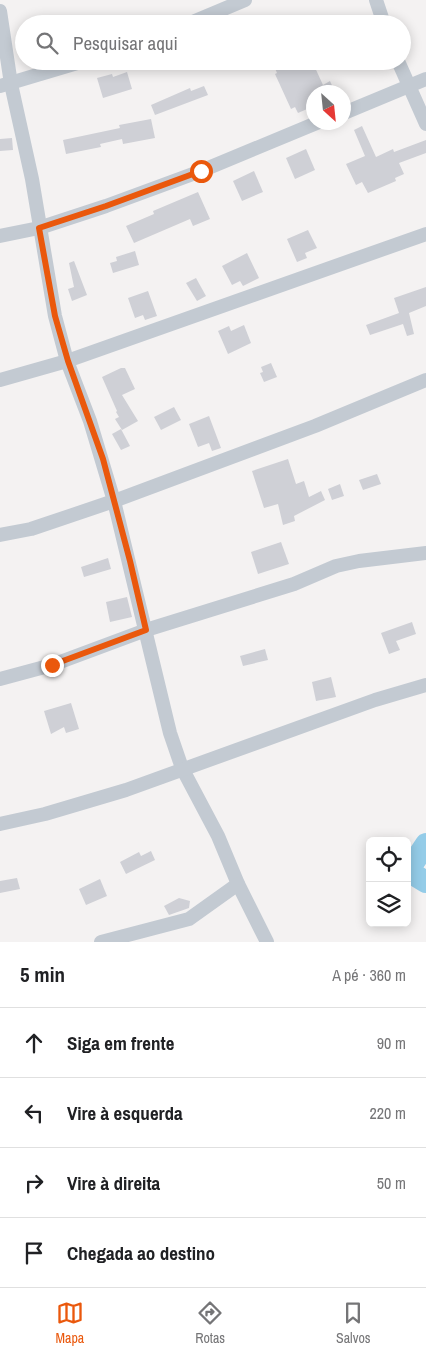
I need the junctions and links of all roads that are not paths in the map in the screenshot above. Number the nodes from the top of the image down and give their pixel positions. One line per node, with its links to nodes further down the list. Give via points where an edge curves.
1 (245, 0): 4 (street)
2 (376, 0): 5 (street)
3 (0, 11): 9 (street)
4 (209, 15)
5 (381, 15)
6 (55, 70): 9 (street)
7 (401, 70): 10 (street)
8 (426, 79): 10 (street)
9 (6, 85): 14 (street, via 32,180)
10 (408, 87): 11 (street); 12 (street)
11 (351, 110)
12 (426, 124)
13 (306, 127): 14 (street, via 201,171)
14 (39, 228): 16 (street); 17 (street, via 55,316)
15 (426, 234): 17 (street)
16 (0, 236)
17 (68, 361): 18 (street); 20 (street)
18 (0, 380)
19 (426, 380): 20 (street, via 316,426)
20 (114, 501): 21 (street, via 31,529); 23 (street)
21 (0, 534)
22 (426, 553): 23 (street, via 336,566 294,584)
23 (146, 630): 24 (street, via 52,665); 26 (street, via 165,717)
24 (0, 679)
25 (426, 686): 26 (street, via 375,700)
26 (182, 768): 27 (street, via 126,790); 28 (street, via 218,836)
27 (0, 824)
28 (238, 884): 29 (street, via 189,919); 30 (street)
29 (101, 942)
30 (267, 942)

